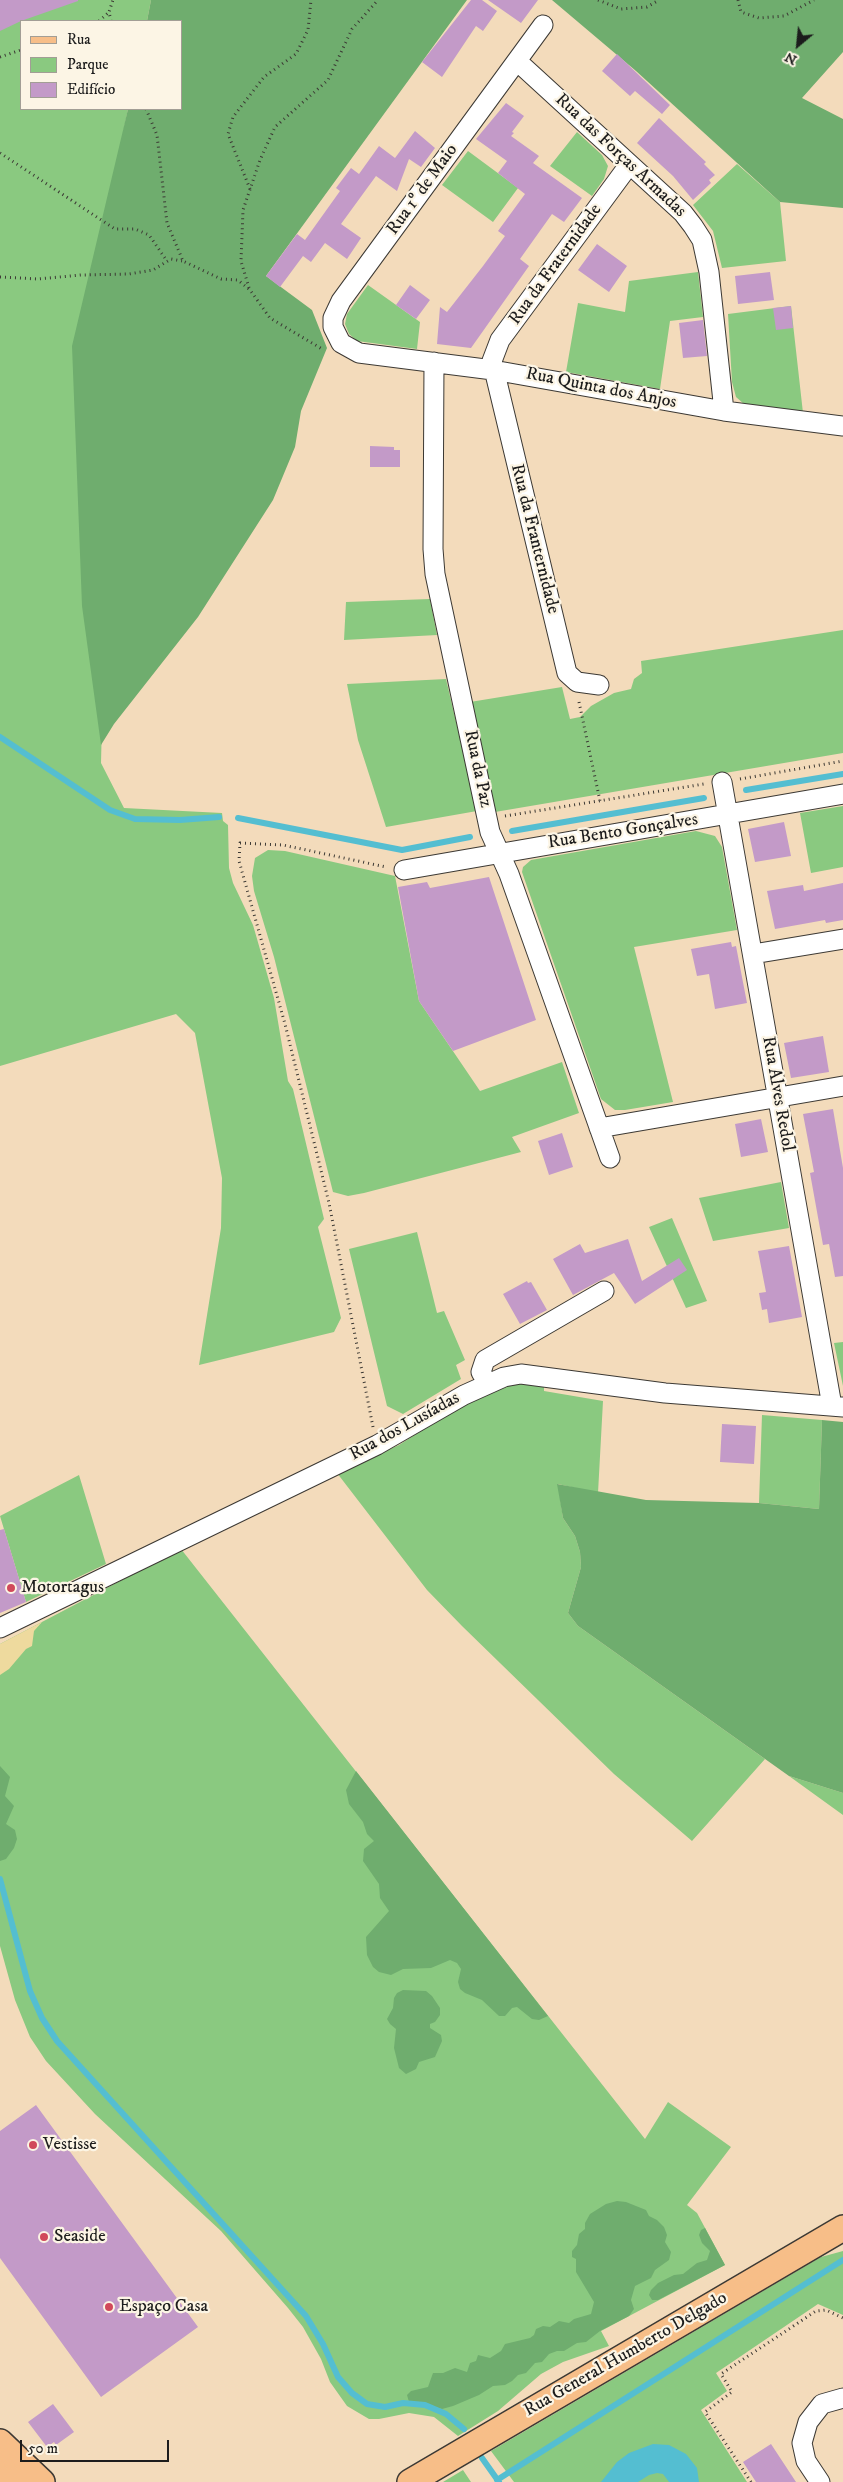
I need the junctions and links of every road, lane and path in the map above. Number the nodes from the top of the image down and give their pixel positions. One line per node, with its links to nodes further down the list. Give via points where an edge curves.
1 (113, 0): 8 (path)
2 (311, 0): 18 (path, via 308,30 296,54 264,77 233,117 230,126 228,134)
3 (378, 0): 18 (path, via 352,29 328,80 274,127)
4 (598, 0): 5 (path, via 621,9 647,7)
5 (659, 0)
6 (738, 0): 7 (path, via 741,12 759,18 784,16)
7 (814, 0)
8 (109, 12): 9 (path); 10 (path)
9 (100, 20)
10 (111, 20)
11 (543, 24): 14 (street, Rua 1º de Maio)
12 (20, 50): 13 (path)
13 (0, 57)
14 (517, 61): 17 (street, Rua das Forças Armadas); 24 (street, Rua 1º de Maio, via 336,309 333,327 336,335 349,349)
15 (146, 110): 20 (path, via 157,135 167,223)
16 (0, 153): 19 (path, via 115,229 135,229 149,234)
17 (629, 165): 26 (street, Rua da Fraternidade, via 500,340 493,354); 27 (street, Rua das Forças Armadas, via 683,213 702,240 709,272)
18 (250, 189): 22 (path, via 243,210 241,261)
19 (167, 261): 20 (path); 21 (path, via 152,270 129,274 38,279)
20 (183, 261): 22 (path, via 221,279 238,280)
21 (0, 277)
22 (250, 290): 23 (path, via 270,318)
23 (320, 348)
24 (359, 353): 25 (street, Rua Quinta dos Anjos)
25 (434, 362): 26 (street, Rua Quinta dos Anjos); 36 (street, Rua da Paz, via 433,549)
26 (494, 370): 27 (street, Rua Quinta dos Anjos); 29 (street, Rua da Franternidade, via 567,673)
27 (724, 411): 28 (street, Rua Quinta dos Anjos)
28 (843, 426)
29 (576, 682): 30 (street); 34 (path)
30 (599, 685)
31 (843, 761): 32 (path)
32 (722, 782): 34 (path); 35 (street, Rua Alves Redol)
33 (843, 794): 35 (street, Rua Bento Gonçalves)
34 (600, 801): 36 (path)
35 (728, 815): 37 (street, Rua Bento Gonçalves); 40 (street, Rua Alves Redol)
36 (488, 819): 37 (street, Rua da Paz)
37 (498, 853): 38 (street, Rua Bento Gonçalves); 43 (street, Rua da Paz, via 509,874)
38 (404, 870): 48 (path, via 283,845 240,843 239,861 285,1024 329,1204)
39 (843, 939): 40 (street)
40 (753, 954): 42 (street, Rua Alves Redol)
41 (843, 1086): 42 (street)
42 (777, 1097): 43 (street); 47 (street, Rua Alves Redol)
43 (599, 1128): 44 (street, Rua da Paz)
44 (610, 1158)
45 (604, 1291): 46 (street, via 484,1360 481,1372)
46 (487, 1383): 47 (street, Rua dos Lusíadas, via 521,1374 665,1393); 48 (street, Rua dos Lusíadas)
47 (838, 1406)
48 (377, 1445): 49 (street, Rua dos Lusíadas)
49 (0, 1628)
50 (843, 2228): 57 (main road, Rua General Humberto Delgado)
51 (843, 2318): 58 (path, via 826,2310 816,2311 721,2374 732,2392 705,2412)
52 (843, 2398): 59 (street, via 822,2404 808,2422 802,2442 806,2461)
53 (0, 2442): 56 (main road)
54 (0, 2468): 55 (main road)
55 (15, 2482)
56 (42, 2482)
57 (410, 2482)
58 (750, 2482)
59 (820, 2482)

